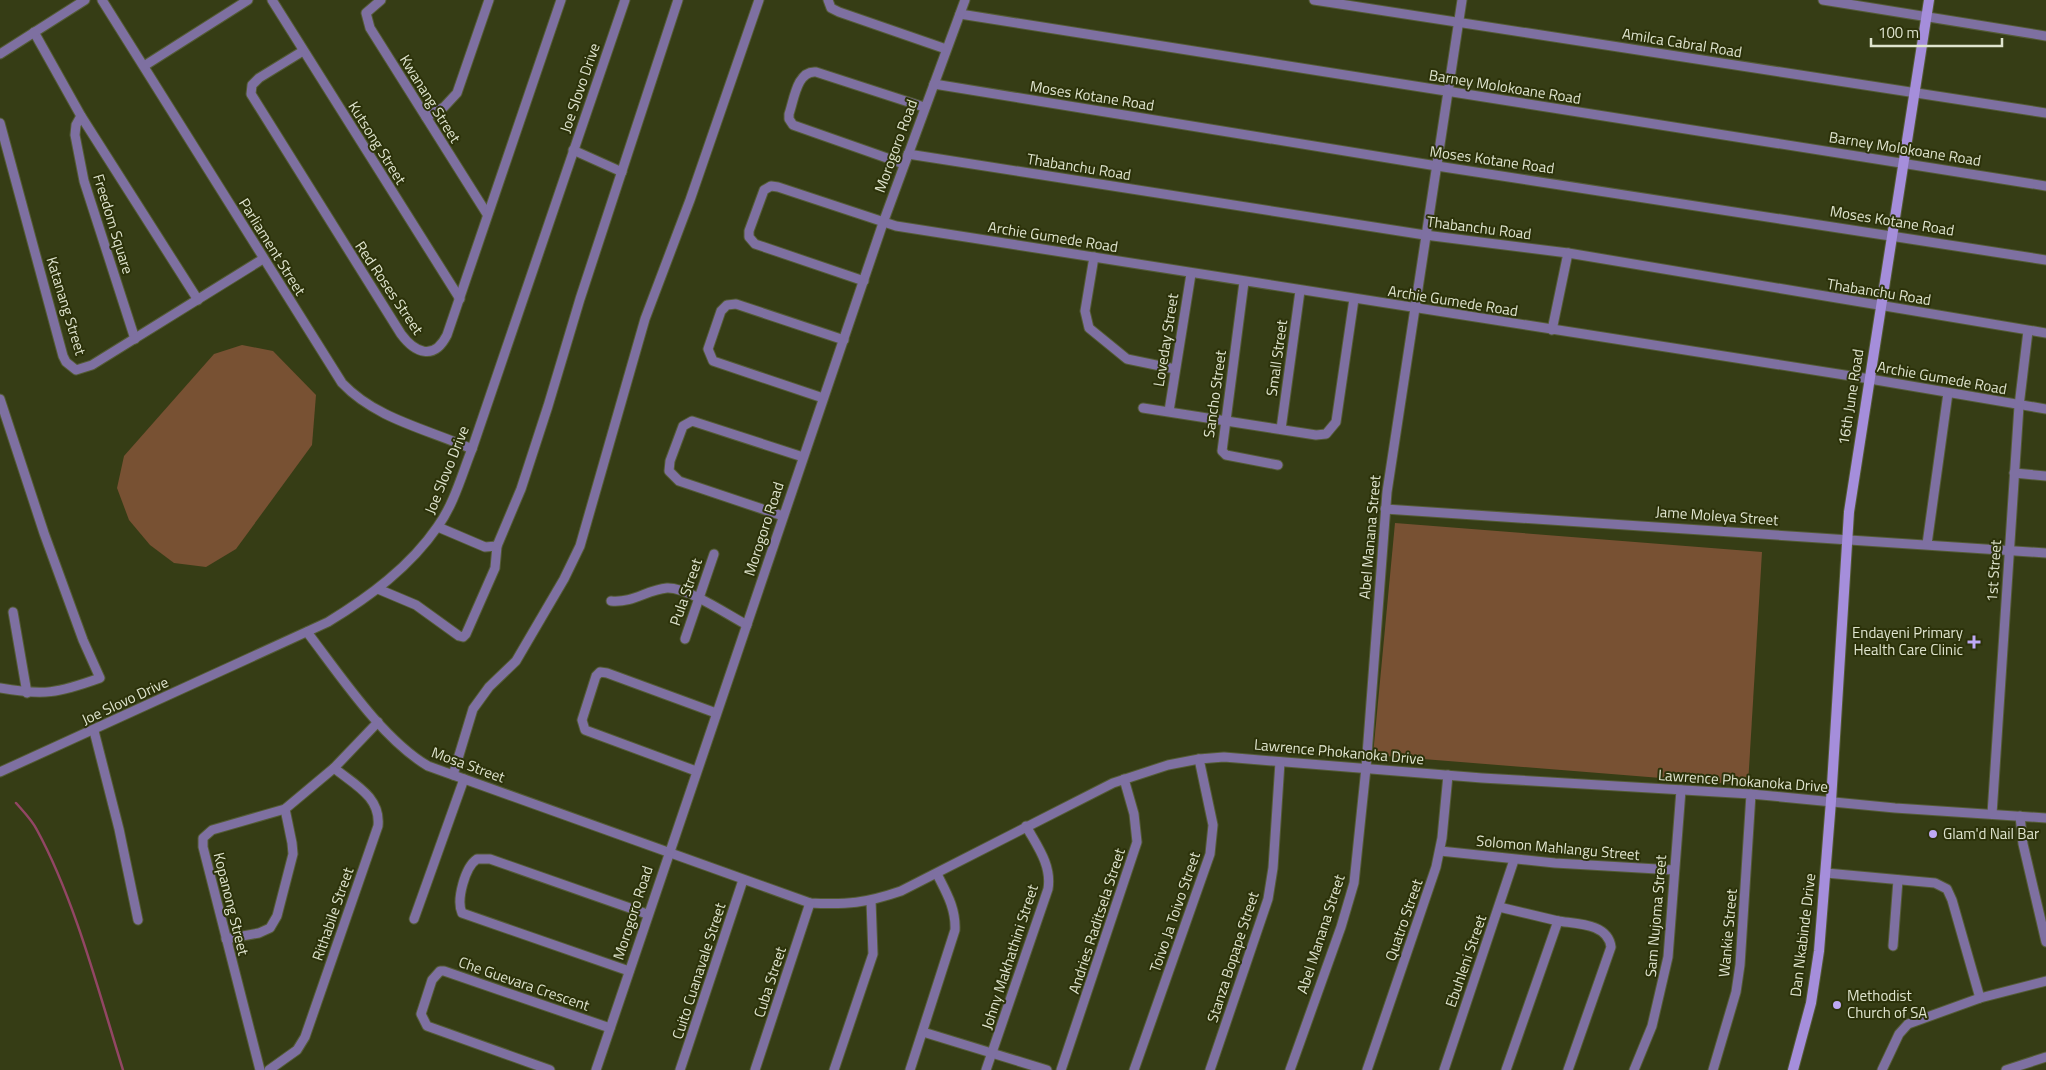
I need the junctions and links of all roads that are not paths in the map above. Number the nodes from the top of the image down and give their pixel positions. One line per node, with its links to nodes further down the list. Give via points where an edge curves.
1 (86, 0): 20 (street)
2 (102, 0): 25 (street, Parliament Street)
3 (248, 0): 25 (street)
4 (272, 0): 23 (street, Kutsong Street)
5 (381, 0): 32 (street, Kwanang Street, via 366,13 367,23)
6 (489, 0): 32 (street, via 457,93 444,107)
7 (561, 0): 41 (street, Red Roses Street)
8 (625, 0): 34 (street, Joe Slovo Drive)
9 (678, 0): 39 (street)
10 (759, 0): 106 (street, via 645,319 580,546 516,662 489,687 473,709)
11 (828, 0): 22 (street, via 831,8 838,12)
12 (965, 0): 17 (street, Morogoro Road)
13 (1314, 0): 19 (street, Amilca Cabral Road)
14 (1462, 0): 19 (street, Abel Manana Street)
15 (1823, 0): 18 (street)
16 (1929, 0): 18 (street, 16th June Road)
17 (960, 14): 22 (street, Morogoro Road); 27 (street, Barney Molokoane Road)
18 (1927, 16): 21 (street); 28 (street, 16th June Road)
19 (1458, 22): 27 (street, Abel Manana Street); 28 (street, Amilca Cabral Road)
20 (34, 32): 24 (street); 31 (street, Freedom Square)
21 (2046, 36)
22 (946, 49): 26 (street, Morogoro Road)
23 (303, 51): 53 (street, Kutsong Street); 53 (street, Red Roses Street, via 259,78 250,90 310,191 410,346 428,352 442,344)
24 (0, 54)
25 (144, 66): 47 (street, Parliament Street)
26 (934, 84): 29 (street, Morogoro Road); 38 (street, Moses Kotane Road)
27 (1448, 93): 36 (street, Barney Molokoane Road); 38 (street, Abel Manana Street)
28 (1914, 93): 30 (street, Amilca Cabral Road); 36 (street, 16th June Road)
29 (924, 106): 35 (street, Morogoro Road); 37 (street, via 816,72 810,71 802,76 789,114 793,125)
30 (2046, 113)
31 (81, 116): 54 (street, Freedom Square); 61 (street, Freedom Square, via 75,136 84,181)
32 (426, 118): 41 (street, Kwanang Street)
33 (0, 123): 61 (street, Katanang Street, via 66,362 76,370 86,368)
34 (573, 150): 39 (street); 74 (street, Joe Slovo Drive)
35 (908, 154): 37 (street, Morogoro Road); 43 (street, Thabanchu Road)
36 (1904, 163): 40 (street, Barney Molokoane Road); 44 (street, 16th June Road)
37 (904, 164): 42 (street, Morogoro Road)
38 (1437, 166): 43 (street, Abel Manana Street); 44 (street, Moses Kotane Road)
39 (622, 172): 84 (street, via 524,480)
40 (2046, 186)
41 (487, 214): 53 (street, Red Roses Street)
42 (883, 223): 46 (street, Archie Gumede Road); 50 (street, Morogoro Road); 50 (street, Archie Gumede Road, via 774,186 762,192 752,219 749,234 757,246)
43 (1425, 235): 45 (street, Thabanchu Road); 57 (street, Abel Manana Street)
44 (1892, 235): 48 (street, Moses Kotane Road); 56 (street, 16th June Road)
45 (1568, 253): 56 (street, Thabanchu Road); 58 (street)
46 (1094, 257): 49 (street, Archie Gumede Road); 63 (street, via 1085,312 1089,328 1127,359)
47 (263, 259): 54 (street, Katanang Street); 74 (street, Parliament Street, via 331,370 353,395 387,416)
48 (2046, 260)
49 (1191, 274): 51 (street, Archie Gumede Road); 63 (street, Loveday Street)
50 (864, 282): 62 (street, Morogoro Road)
51 (1244, 282): 52 (street, Archie Gumede Road); 72 (street, Sancho Street)
52 (1300, 291): 55 (street, Archie Gumede Road); 73 (street, Small Street)
53 (460, 299)
54 (198, 300): 61 (street, Katanang Street)
55 (1354, 300): 57 (street, Archie Gumede Road); 73 (street, via 1336,422 1326,434)
56 (1881, 307): 59 (street, Thabanchu Road); 64 (street, 16th June Road)
57 (1415, 308): 58 (street, Archie Gumede Road); 79 (street, Abel Manana Street, via 1399,400)
58 (1552, 330): 64 (street, Archie Gumede Road)
59 (2028, 331): 60 (street, Thabanchu Road); 68 (street, 1st Street)
60 (2046, 333)
61 (135, 339)
62 (844, 340): 66 (street, Morogoro Road); 66 (street, via 733,304 723,308 718,319 708,349 713,361)
63 (1175, 369): 71 (street, Loveday Street)
64 (1870, 379): 65 (street, Archie Gumede Road); 82 (street, 16th June Road)
65 (1948, 393): 68 (street, Archie Gumede Road); 83 (street)
66 (823, 398): 75 (street, Morogoro Road)
67 (0, 399): 96 (street, via 47,542 100,678 46,694)
68 (2019, 406): 70 (street, Archie Gumede Road); 77 (street, 1st Street)
69 (1143, 408): 71 (street)
70 (2046, 409)
71 (1169, 412): 72 (street)
72 (1225, 419): 73 (street); 76 (street, Sancho Street, via 1223,453)
73 (1281, 429)
74 (472, 449): 81 (street, Joe Slovo Drive)
75 (803, 457): 80 (street, Morogoro Road); 80 (street, via 692,421 683,426 670,461 671,474 680,481)
76 (1278, 465)
77 (2014, 473): 78 (street); 85 (street, 1st Street)
78 (2046, 476)
79 (1386, 509): 82 (street, Jame Moleya Street); 103 (street, Abel Manana Street)
80 (783, 516): 92 (street, Morogoro Road)
81 (438, 526): 84 (street, via 485,546); 88 (street, Joe Slovo Drive)
82 (1846, 539): 83 (street, Jame Moleya Street); 112 (street, 16th June Road)
83 (1927, 544): 85 (street, Jame Moleya Street)
84 (497, 546): 88 (street, via 492,577 463,637 411,602)
85 (2009, 550): 86 (street, Jame Moleya Street); 114 (street, 1st Street)
86 (2046, 552)
87 (714, 554): 89 (street, Pula Street)
88 (378, 589): 93 (street, Joe Slovo Drive)
89 (698, 599): 90 (street, via 668,588 631,601); 92 (street); 94 (street, Pula Street)
90 (611, 601)
91 (13, 612): 96 (street)
92 (747, 625): 97 (street, Morogoro Road)
93 (307, 632): 98 (street, Mosa Street); 99 (street, Joe Slovo Drive)
94 (685, 639)
95 (0, 688): 96 (street)
96 (26, 692)
97 (716, 713): 104 (street, Morogoro Road); 104 (street, via 607,673 600,672 596,676 582,720 585,730)
98 (378, 722): 102 (street, Kopanong Street); 106 (street, Mosa Street, via 417,759)
99 (94, 731): 105 (street, Joe Slovo Drive); 131 (street)
100 (1199, 759): 101 (street, Lawrence Phokanoka Drive, via 1224,757); 109 (street, Lawrence Phokanoka Drive); 154 (street, Toivo Ja Toivo Street, via 1213,825 1210,854)
101 (1280, 762): 103 (street, Lawrence Phokanoka Drive); 155 (street, Stanza Bopape Street, via 1268,899)
102 (334, 768): 113 (street, Kopanong Street); 144 (street, Rithabile Street, via 376,804 380,814 378,826 305,1037 297,1050)
103 (1366, 768): 107 (street, Lawrence Phokanoka Drive); 156 (street, Abel Manana Street, via 1357,864 1350,900)
104 (696, 770): 118 (street, Morogoro Road)
105 (0, 772)
106 (454, 775): 108 (street, Mosa Street)
107 (1448, 775): 110 (street, Lawrence Phokanoka Drive); 119 (street, Quatro Street)
108 (464, 779): 118 (street, Mosa Street); 130 (street)
109 (1124, 779): 117 (street, Lawrence Phokanoka Drive); 153 (street, Andries Raditsela Street, via 1134,814 1137,842)
110 (1681, 790): 111 (street, Lawrence Phokanoka Drive); 121 (street, Sam Nujoma Street)
111 (1751, 794): 112 (street, Lawrence Phokanoka Drive); 162 (street, Wankie Street, via 1740,965 1724,1038)
112 (1831, 801): 114 (street, Lawrence Phokanoka Drive); 122 (street, Dan Nkabinde Drive)
113 (285, 809): 133 (street, via 292,854 274,922 265,931); 133 (street, Kopanong Street, via 212,830 203,838)
114 (1992, 814): 115 (street, Lawrence Phokanoka Drive)
115 (2020, 816): 116 (street, Lawrence Phokanoka Drive); 134 (street, via 2023,844)
116 (2046, 818)
117 (1026, 826): 123 (street, Lawrence Phokanoka Drive); 141 (street, Johny Makhathini Street, via 1047,865 1049,880 1046,898)
118 (669, 851): 124 (street, Lawrence Phokanoka Drive); 129 (street, Morogoro Road)
119 (1440, 851): 120 (street, Solomon Mahlangu Street); 157 (street, Quatro Street)
120 (1514, 860): 121 (street, Solomon Mahlangu Street); 128 (street, Ebuhleni Street)
121 (1674, 870): 161 (street, Sam Nujoma Street, via 1664,980 1652,1026)
122 (1826, 873): 125 (street); 163 (street, Dan Nkabinde Drive, via 1813,988)
123 (936, 874): 126 (street, Lawrence Phokanoka Drive); 140 (street, via 956,918)
124 (743, 880): 127 (street, Lawrence Phokanoka Drive); 147 (street, Cuito Cuanavale Street)
125 (1898, 880): 135 (street); 138 (street, via 1935,883 1947,889)
126 (871, 901): 127 (street, Lawrence Phokanoka Drive, via 846,905); 149 (street, via 873,954)
127 (810, 903): 148 (street, Cuba Street)
128 (1499, 906): 132 (street); 158 (street, Ebuhleni Street)
129 (647, 914): 136 (street, Morogoro Road); 136 (street, via 490,859 477,859 470,867 459,901 462,913)
130 (414, 919)
131 (138, 920)
132 (1558, 921): 159 (street); 160 (street, via 1598,929 1608,936 1611,947)
133 (226, 939): 143 (street, Kopanong Street)
134 (2046, 942)
135 (1893, 946)
136 (629, 971): 139 (street, Morogoro Road)
137 (2046, 982): 138 (street)
138 (1980, 998): 164 (street, via 1908,1024 1899,1034)
139 (610, 1028): 145 (street, Che Guevara Crescent, via 444,971 434,976 421,1014 427,1026); 146 (street, Morogoro Road)
140 (923, 1032): 141 (street); 150 (street)
141 (992, 1052): 151 (street, Johny Makhathini Street); 152 (street)
142 (2046, 1057): 165 (street)
143 (260, 1070)
144 (269, 1070)
145 (550, 1070)
146 (596, 1070)
147 (680, 1070)
148 (756, 1070)
149 (834, 1070)
150 (910, 1070)
151 (986, 1070)
152 (1046, 1070)
153 (1061, 1070)
154 (1134, 1070)
155 (1210, 1070)
156 (1290, 1070)
157 (1367, 1070)
158 (1444, 1070)
159 (1506, 1070)
160 (1568, 1070)
161 (1634, 1070)
162 (1713, 1070)
163 (1793, 1070)
164 (1882, 1070)
165 (2006, 1070)

